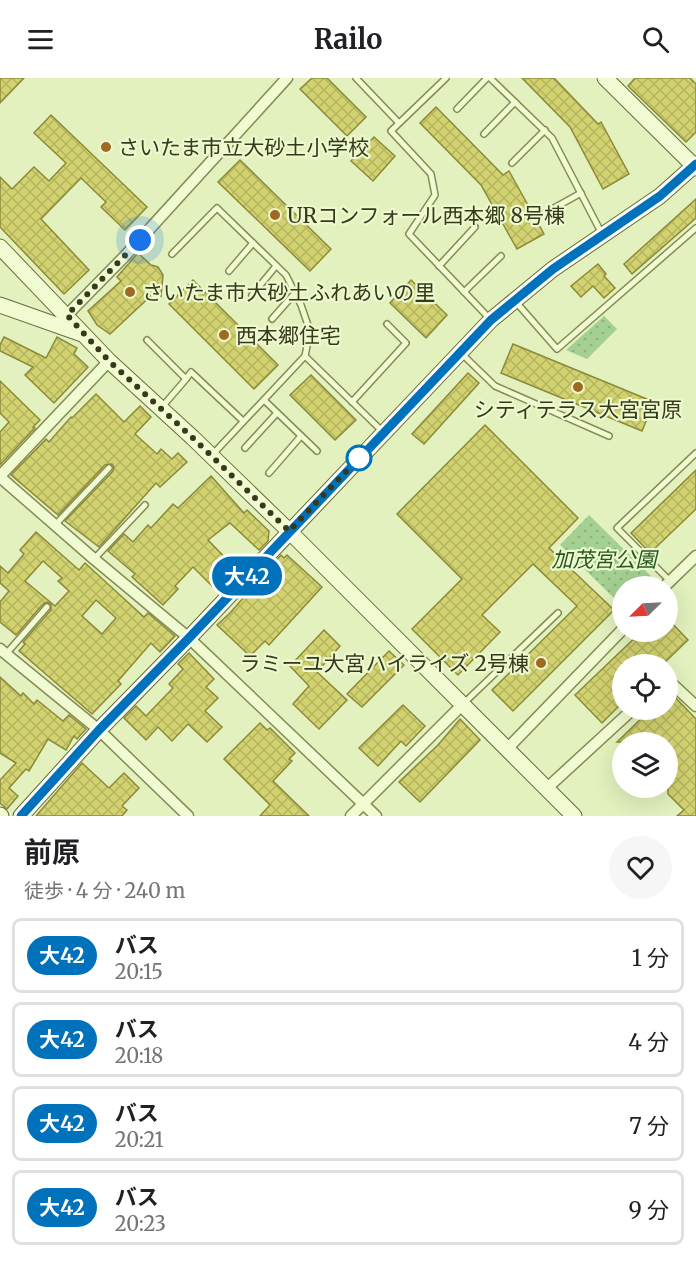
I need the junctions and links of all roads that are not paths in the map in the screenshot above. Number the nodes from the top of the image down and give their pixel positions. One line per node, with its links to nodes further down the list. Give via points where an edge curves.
1 (287, 78): 30 (street)
2 (356, 78): 8 (lane)
3 (447, 78): 8 (lane)
4 (488, 78): 6 (lane); 7 (lane)
5 (605, 78): 12 (street)
6 (515, 102): 9 (lane); 10 (lane)
7 (458, 109)
8 (399, 123): 23 (lane, via 391,131 431,174 435,195 409,234)
9 (545, 130): 11 (lane); 13 (lane)
10 (484, 134)
11 (512, 164)
12 (695, 166): 17 (street)
13 (581, 193): 14 (lane); 17 (lane)
14 (545, 213)
15 (475, 228): 23 (lane)
16 (696, 228): 28 (lane, via 557,349)
17 (602, 236): 28 (street)
18 (253, 243): 20 (lane, via 217,208); 22 (lane); 24 (lane)
19 (0, 247): 30 (street)
20 (172, 254)
21 (501, 256): 25 (lane)
22 (276, 266): 26 (lane); 27 (lane)
23 (439, 266): 25 (lane)
24 (229, 271)
25 (464, 292): 32 (lane)
26 (295, 293): 31 (lane); 37 (lane, via 310,331)
27 (252, 295)
28 (514, 300): 32 (street)
29 (0, 306): 34 (street)
30 (67, 315): 34 (street)
31 (272, 319)
32 (491, 320): 36 (street)
33 (387, 324): 41 (lane, via 406,343)
34 (87, 335): 38 (street)
35 (147, 340): 39 (lane)
36 (459, 352): 45 (street); 47 (lane, via 495,386)
37 (305, 356): 40 (lane); 41 (lane)
38 (109, 361): 42 (street); 54 (street)
39 (186, 379): 42 (lane); 44 (lane, via 191,372)
40 (264, 400): 43 (lane); 44 (lane)
41 (352, 402): 45 (lane)
42 (161, 408): 51 (street)
43 (277, 413): 46 (lane); 48 (lane)
44 (243, 421): 51 (lane)
45 (383, 432): 57 (street)
46 (301, 436): 49 (lane); 53 (lane)
47 (609, 436)
48 (245, 448)
49 (316, 451)
50 (696, 453): 60 (lane, via 616,528)
51 (212, 456): 57 (street)
52 (109, 468): 56 (lane)
53 (269, 473)
54 (0, 477): 56 (street)
55 (145, 505): 59 (lane)
56 (54, 525): 59 (street)
57 (289, 531): 64 (street); 68 (street)
58 (696, 556): 61 (street)
59 (94, 559): 64 (street)
60 (661, 576)
61 (676, 576)
62 (47, 607): 66 (lane)
63 (558, 613): 68 (lane)
64 (189, 638): 71 (street); 74 (street)
65 (612, 640): 72 (street)
66 (3, 652): 71 (street)
67 (678, 689): 69 (street)
68 (462, 705): 72 (street); 74 (street)
69 (696, 705)
70 (622, 720): 73 (street)
71 (99, 730): 75 (street); 76 (street)
72 (506, 750): 73 (street)
73 (546, 789): 79 (street)
74 (363, 803): 77 (street); 78 (street)
75 (21, 816)
76 (188, 816)
77 (351, 816)
78 (376, 816)
79 (573, 816)

